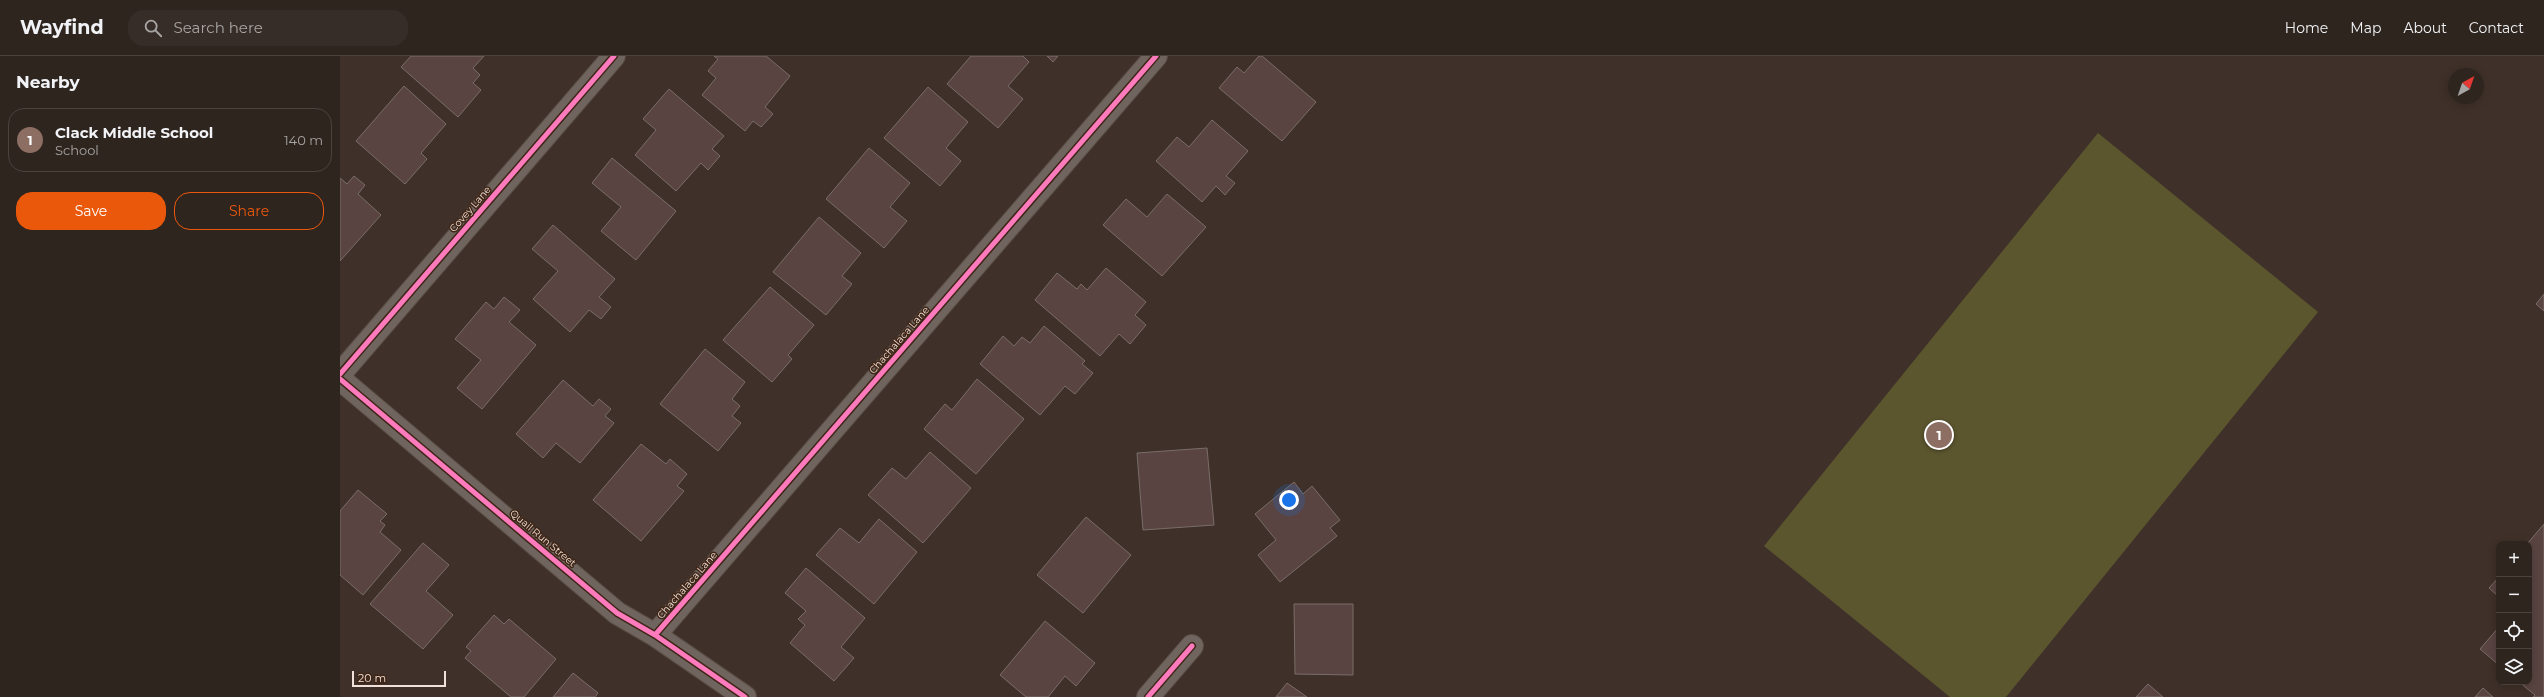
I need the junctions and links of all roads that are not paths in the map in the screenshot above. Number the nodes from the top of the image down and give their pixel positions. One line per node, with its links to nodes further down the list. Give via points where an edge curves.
1 (614, 56): 3 (street, Covey Lane)
2 (1156, 56): 5 (street, Chachalaca Lane)
3 (340, 374)
4 (340, 379): 5 (street, Quail Run Street, via 617,613)
5 (655, 636): 7 (street, Quail Run Street)
6 (1192, 646): 8 (street)
7 (745, 697)
8 (1148, 697)

